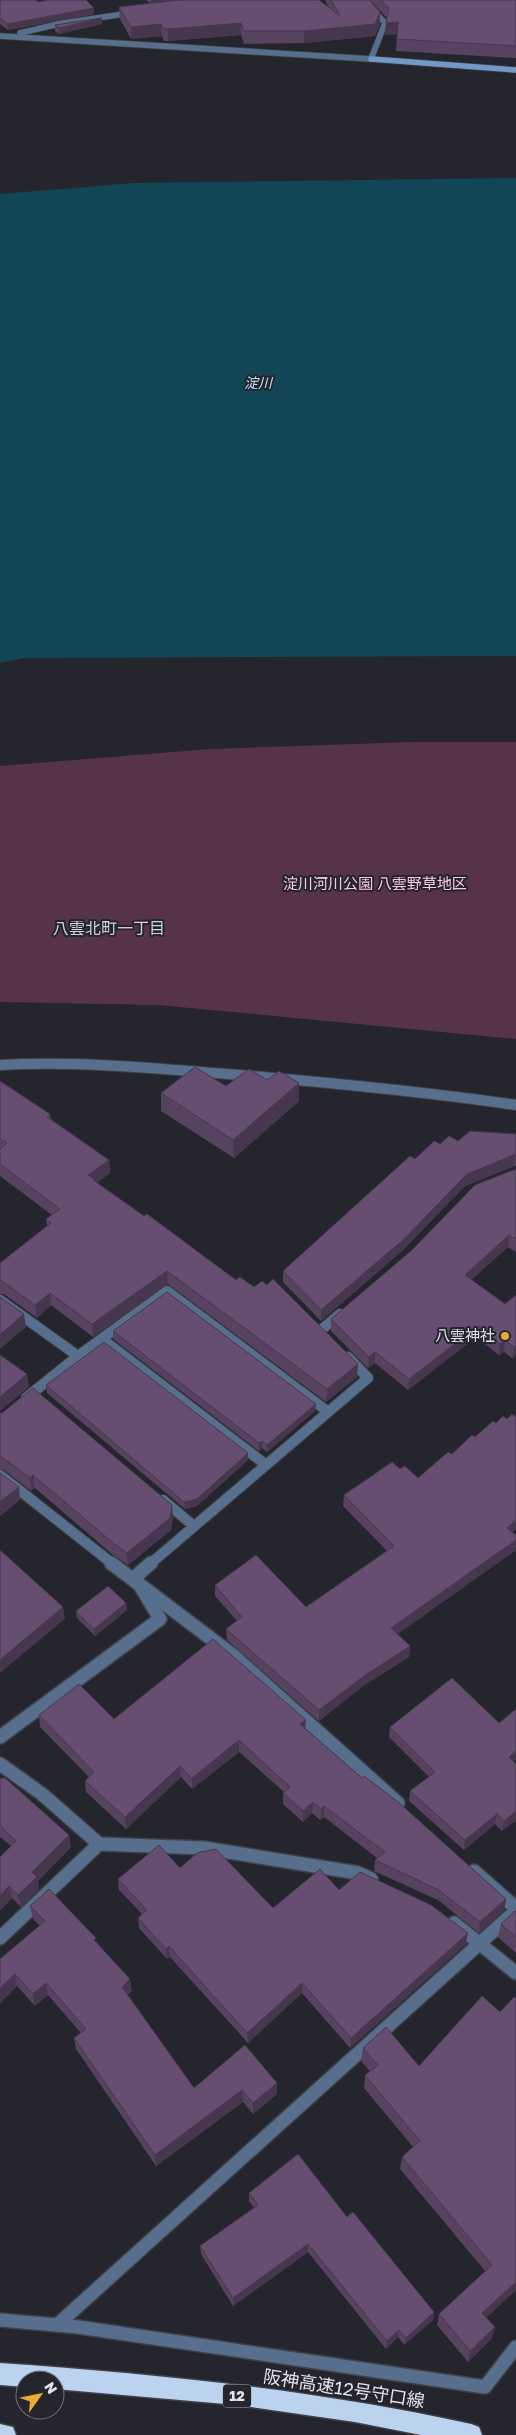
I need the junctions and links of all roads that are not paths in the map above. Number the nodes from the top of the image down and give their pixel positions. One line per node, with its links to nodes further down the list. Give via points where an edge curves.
1 (364, 0): 5 (street, via 385,23)
2 (137, 12): 4 (street, via 63,23)
3 (0, 36): 4 (street)
4 (9, 36): 5 (street)
5 (371, 59): 6 (street)
6 (516, 70)
7 (0, 1065): 8 (street, via 136,1066 322,1080)
8 (516, 1105)
9 (0, 1300): 14 (street)
10 (350, 1305): 11 (street)
11 (322, 1330)
12 (102, 1339): 14 (street); 16 (street, via 167,1291); 17 (street)
13 (342, 1350): 16 (street, via 368,1378)
14 (78, 1356): 15 (street, via 37,1394)
15 (20, 1403)
16 (327, 1411): 17 (street)
17 (265, 1464): 20 (street)
18 (0, 1475): 21 (street)
19 (156, 1494): 20 (street)
20 (194, 1526): 21 (street, via 135,1577)
21 (141, 1588): 22 (street, via 160,1619); 24 (street, via 234,1656)
22 (0, 1737)
23 (0, 1764): 25 (street, via 42,1794)
24 (405, 1809)
25 (99, 1844): 27 (street, via 204,1848 358,1873); 30 (street)
26 (464, 1862): 28 (street)
27 (383, 1885)
28 (516, 1909): 31 (street)
29 (442, 1914): 31 (street)
30 (0, 1938)
31 (480, 1943): 32 (street); 34 (street)
32 (516, 1973)
33 (0, 2320): 34 (street)
34 (57, 2325): 35 (street, via 485,2387)
35 (516, 2347)
36 (0, 2374): 39 (highway, 阪神高速12号守口線 / 12, via 121,2382 268,2399 419,2422)
37 (0, 2435): 38 (highway)
38 (5, 2435)
39 (471, 2435)

